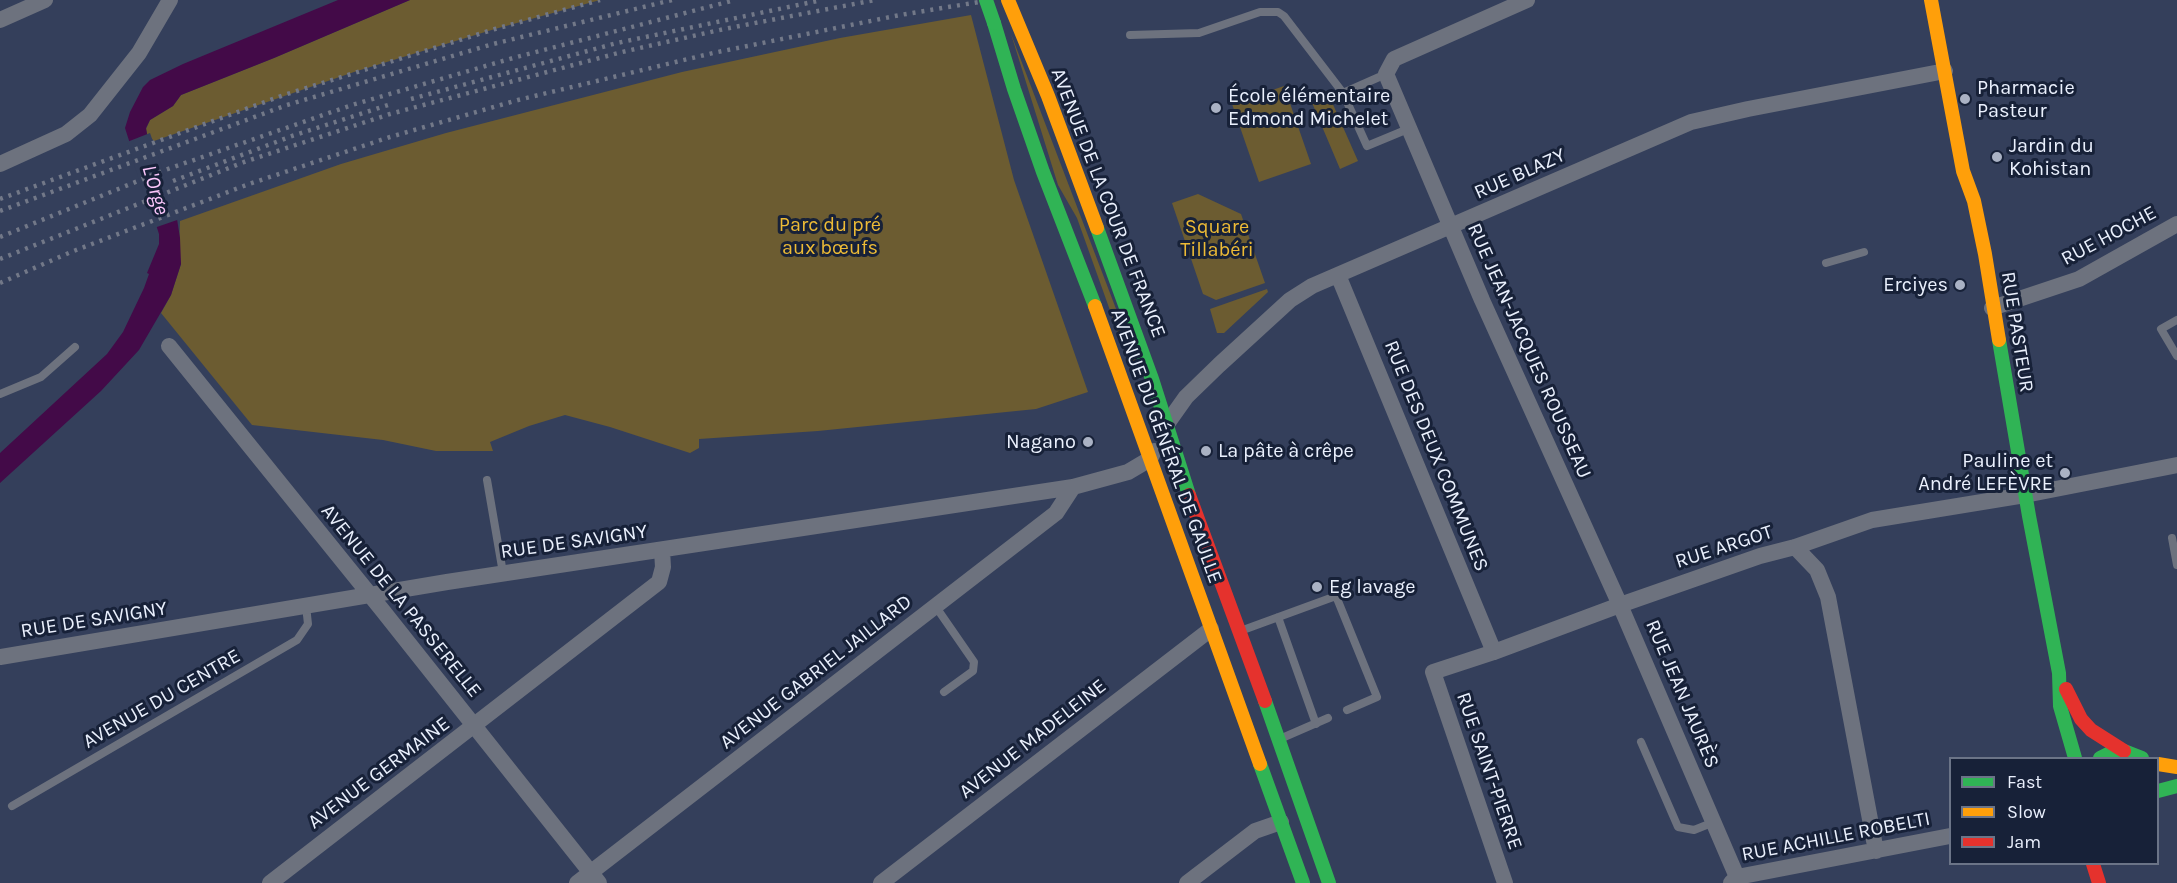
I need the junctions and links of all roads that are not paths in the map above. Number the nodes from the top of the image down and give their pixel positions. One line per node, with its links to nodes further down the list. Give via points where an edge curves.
1 (45, 0): 7 (street)
2 (170, 0): 13 (street, via 139,53 90,115 66,134)
3 (986, 0): 26 (main road, AVENUE DU GÉNÉRAL DE GAULLE, bridge, via 1036,152)
4 (1527, 0): 9 (street, via 1394,58)
5 (1931, 0): 10 (main road, RUE PASTEUR)
6 (1010, 6): 25 (main road, AVENUE DE LA COUR DE FRANCE, via 1048,96)
7 (0, 20)
8 (1130, 35): 11 (lane, via 1199,33 1260,12 1278,12)
9 (1388, 68): 11 (lane); 12 (street, RUE JEAN-JACQUES ROUSSEAU)
10 (1945, 71): 15 (street, RUE BLAZY, via 1691,122); 19 (main road, RUE PASTEUR, via 1963,171 1977,215)
11 (1342, 93): 12 (lane, via 1367,146)
12 (1408, 129): 15 (street, RUE JEAN-JACQUES ROUSSEAU)
13 (0, 164)
14 (2177, 224): 19 (street, RUE HOCHE, via 2079,279)
15 (1450, 226): 18 (street, RUE BLAZY); 31 (street, RUE JEAN-JACQUES ROUSSEAU)
16 (1864, 252): 17 (lane)
17 (1826, 263)
18 (1338, 275): 25 (street, RUE BLAZY, via 1290,300 1186,397); 44 (street, RUE DES DEUX COMMUNES)
19 (1992, 308): 30 (main road, RUE PASTEUR)
20 (2177, 320): 23 (lane, via 2161,329)
21 (169, 346): 37 (street, AVENUE DE LA PASSERELLE)
22 (75, 348): 24 (lane, via 41,377)
23 (2177, 356)
24 (0, 394)
25 (1166, 422): 26 (street); 43 (main road, AVENUE DE LA COUR DE FRANCE)
26 (1150, 459): 29 (street, RUE DE SAVIGNY, via 1128,472); 42 (main road, AVENUE DU GÉNÉRAL DE GAULLE)
27 (2177, 465): 30 (street)
28 (487, 480): 36 (lane)
29 (1073, 487): 34 (street, RUE DE SAVIGNY); 40 (street, AVENUE GABRIEL JAILLARD, via 1056,513)
30 (2025, 495): 33 (street, via 1872,520); 47 (main road, RUE PASTEUR)
31 (1583, 523): 38 (street, RUE JEAN JAURÈS)
32 (2172, 538): 35 (lane)
33 (1795, 547): 38 (street, RUE ARGOT, via 1760,555); 65 (street, RUE ARGOT, via 1817,570 1828,597)
34 (662, 550): 36 (street, RUE DE SAVIGNY); 52 (street, AVENUE GERMAINE, via 659,582)
35 (2177, 565)
36 (503, 573): 37 (street, RUE DE SAVIGNY)
37 (369, 595): 39 (street, RUE DE SAVIGNY); 52 (street, AVENUE DE LA PASSERELLE)
38 (1620, 604): 44 (street, RUE ARGOT); 63 (street, RUE JEAN JAURÈS)
39 (306, 606): 45 (street, RUE DE SAVIGNY); 61 (lane, AVENUE DU CENTRE, via 308,624 297,640)
40 (936, 607): 48 (lane, via 974,662 973,671); 66 (street, AVENUE GABRIEL JAILLARD)
41 (1278, 617): 43 (lane); 49 (lane, via 1336,596 1377,697); 51 (lane)
42 (1211, 629): 62 (main road, AVENUE DU GÉNÉRAL DE GAULLE); 70 (street, AVENUE MADELEINE)
43 (1239, 632): 53 (main road, AVENUE DE LA COUR DE FRANCE)
44 (1494, 652): 46 (street, RUE ARGOT)
45 (0, 657)
46 (1433, 672): 74 (street, RUE SAINT-PIERRE)
47 (2059, 673): 55 (main road, RUE PASTEUR, via 2081,719); 56 (main road, RUE PASTEUR, via 2060,706)
48 (944, 692)
49 (1347, 710)
50 (1328, 718): 51 (lane)
51 (1316, 724): 53 (lane)
52 (475, 726): 66 (street, AVENUE DE LA PASSERELLE); 68 (street, AVENUE GERMAINE)
53 (1279, 740): 73 (main road)
54 (1641, 742): 63 (lane, via 1678,827 1694,830)
55 (2124, 751): 57 (main road); 58 (main road, RUE PASTEUR)
56 (2074, 757)
57 (2103, 757)
58 (2139, 757)
59 (2159, 764): 60 (main road)
60 (2177, 767)
61 (12, 806)
62 (1281, 822): 71 (street, via 1255,831); 72 (main road, AVENUE DU GÉNÉRAL DE GAULLE)
63 (1714, 822): 67 (street, RUE JEAN JAURÈS)
64 (1949, 836): 65 (street, RUE ACHILLE ROBELTI)
65 (1876, 851): 67 (street, RUE ACHILLE ROBELTI)
66 (595, 878): 69 (street, AVENUE GABRIEL JAILLARD)
67 (1736, 881)
68 (270, 883)
69 (577, 883)
70 (881, 883)
71 (1188, 883)
72 (1303, 883)
73 (1329, 883)
74 (1505, 883)

